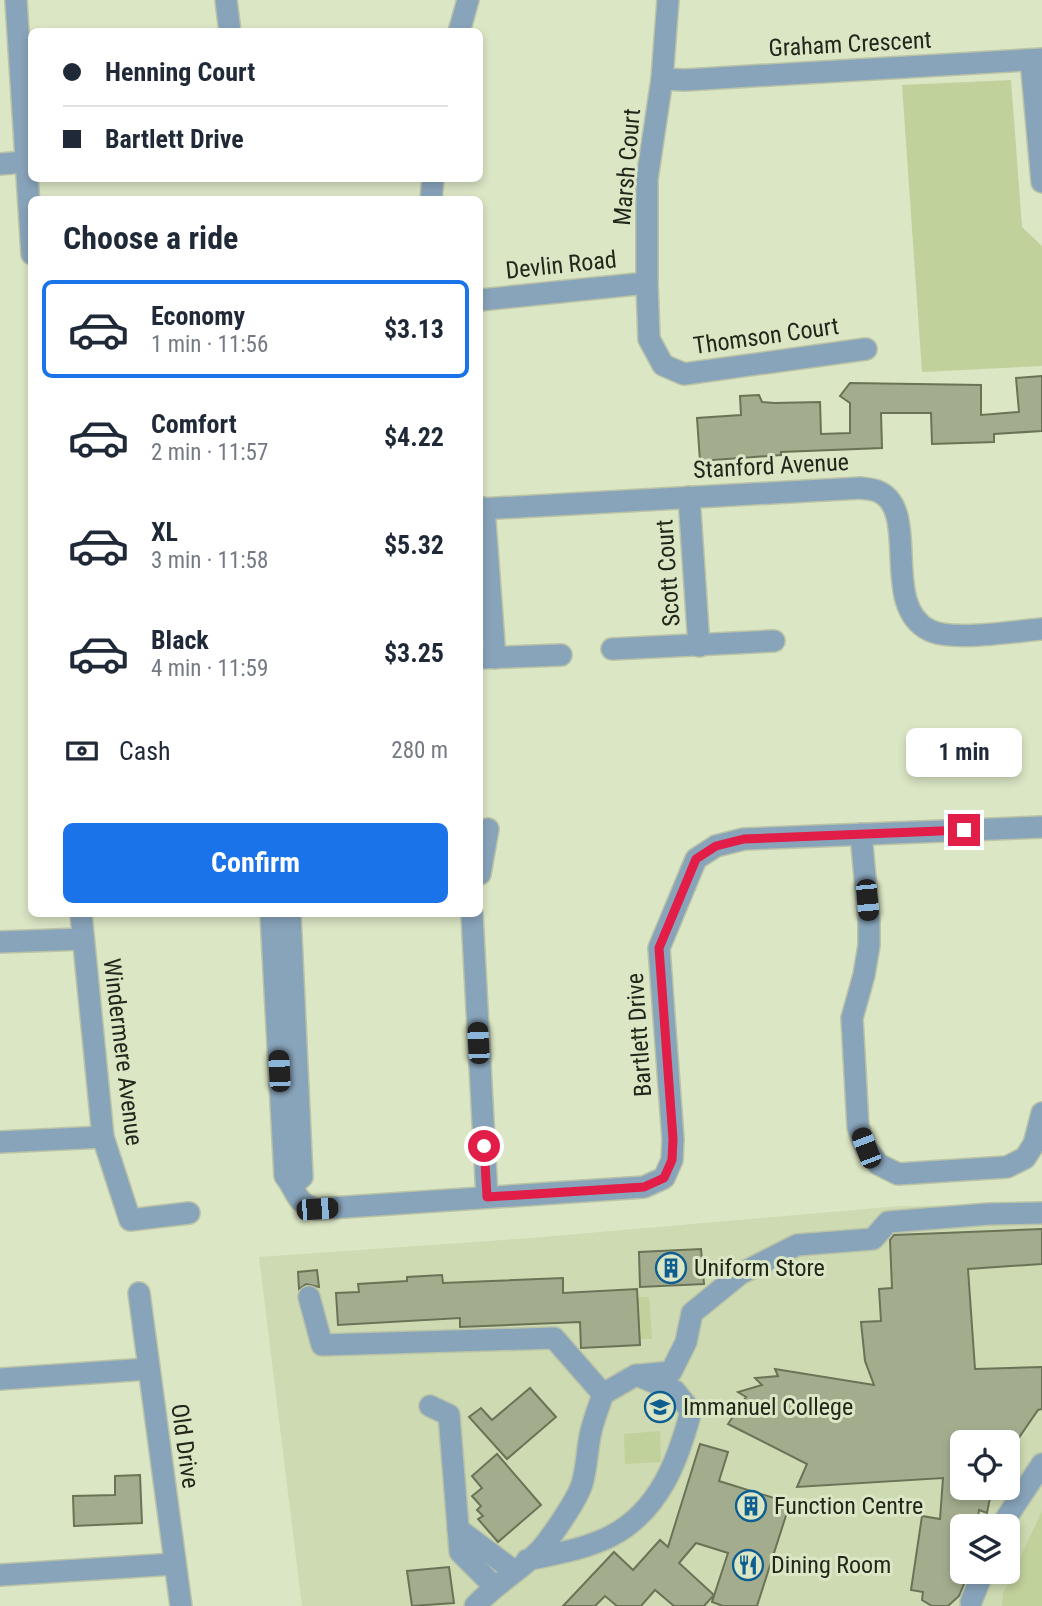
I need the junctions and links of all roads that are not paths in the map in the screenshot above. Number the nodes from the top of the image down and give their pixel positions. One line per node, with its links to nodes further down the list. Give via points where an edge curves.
1 (16, 0): 9 (street)
2 (226, 0): 5 (street)
3 (468, 0): 6 (street)
4 (668, 0): 8 (street, Marsh Court)
5 (230, 28)
6 (460, 28)
7 (1036, 59): 8 (street, Graham Crescent); 11 (street)
8 (662, 79): 13 (street, Marsh Court, via 647,179)
9 (25, 162): 10 (street); 12 (street)
10 (0, 164)
11 (1042, 182)
12 (28, 201)
13 (647, 283): 14 (street, Devlin Road); 15 (street, Marsh Court)
14 (483, 300)
15 (649, 339): 16 (street, Thomson Court, via 663,365 684,374)
16 (866, 349)
17 (689, 497): 18 (street, Stanford Avenue); 20 (street, Stanford Avenue, via 861,488 879,491 892,503 898,523 905,605 914,619 930,631 954,636); 22 (street, Scott Court)
18 (483, 508)
19 (483, 538): 25 (street)
20 (1042, 629)
21 (774, 641): 22 (street, Scott Court)
22 (699, 646): 23 (street, Scott Court)
23 (612, 649)
24 (561, 655): 25 (street)
25 (487, 658)
26 (1042, 827): 28 (street, Bartlett Drive)
27 (488, 829): 29 (street)
28 (861, 834): 36 (street, via 869,945 852,1018 858,1128 866,1148 878,1164 898,1174 1007,1167 1025,1158); 40 (street, Bartlett Drive, via 744,839 716,846 696,859 659,948 673,1139 672,1160 664,1178 644,1187)
29 (483, 857)
30 (81, 917): 34 (street, Windermere Avenue)
31 (271, 917): 39 (street, Bartlett Drive, via 285,1176)
32 (290, 917): 39 (street, via 302,1177)
33 (472, 917): 40 (street)
34 (83, 939): 35 (street); 37 (street, Windermere Avenue)
35 (0, 942)
36 (1042, 1114)
37 (103, 1137): 38 (street); 41 (street, Windermere Avenue, via 130,1220)
38 (0, 1142)
39 (292, 1185): 40 (street, Bartlett Drive, via 304,1206 317,1209)
40 (487, 1197)
41 (189, 1213)
42 (1042, 1213): 45 (street, via 888,1222 873,1239 797,1245 740,1274 692,1313)
43 (139, 1293): 46 (street, Old Drive)
44 (309, 1297): 50 (street, via 322,1346 554,1338)
45 (687, 1342): 47 (street, via 671,1372); 49 (street, via 691,1367 681,1379)
46 (148, 1368): 48 (street); 55 (street, Old Drive)
47 (636, 1375): 49 (street); 50 (street)
48 (0, 1379)
49 (659, 1386): 56 (street, via 675,1391 691,1411 682,1445 660,1493 640,1516 611,1537)
50 (603, 1394): 56 (street, via 591,1430 582,1486 540,1549)
51 (430, 1406): 54 (street, via 449,1415)
52 (1042, 1464): 53 (street)
53 (1009, 1514)
54 (458, 1529): 56 (street); 59 (street, via 460,1552)
55 (175, 1564): 57 (street); 61 (street, Old Drive)
56 (521, 1565): 59 (street)
57 (0, 1575)
58 (978, 1584): 60 (street)
59 (495, 1587): 62 (street)
60 (968, 1605)
61 (181, 1606)
62 (475, 1606)

